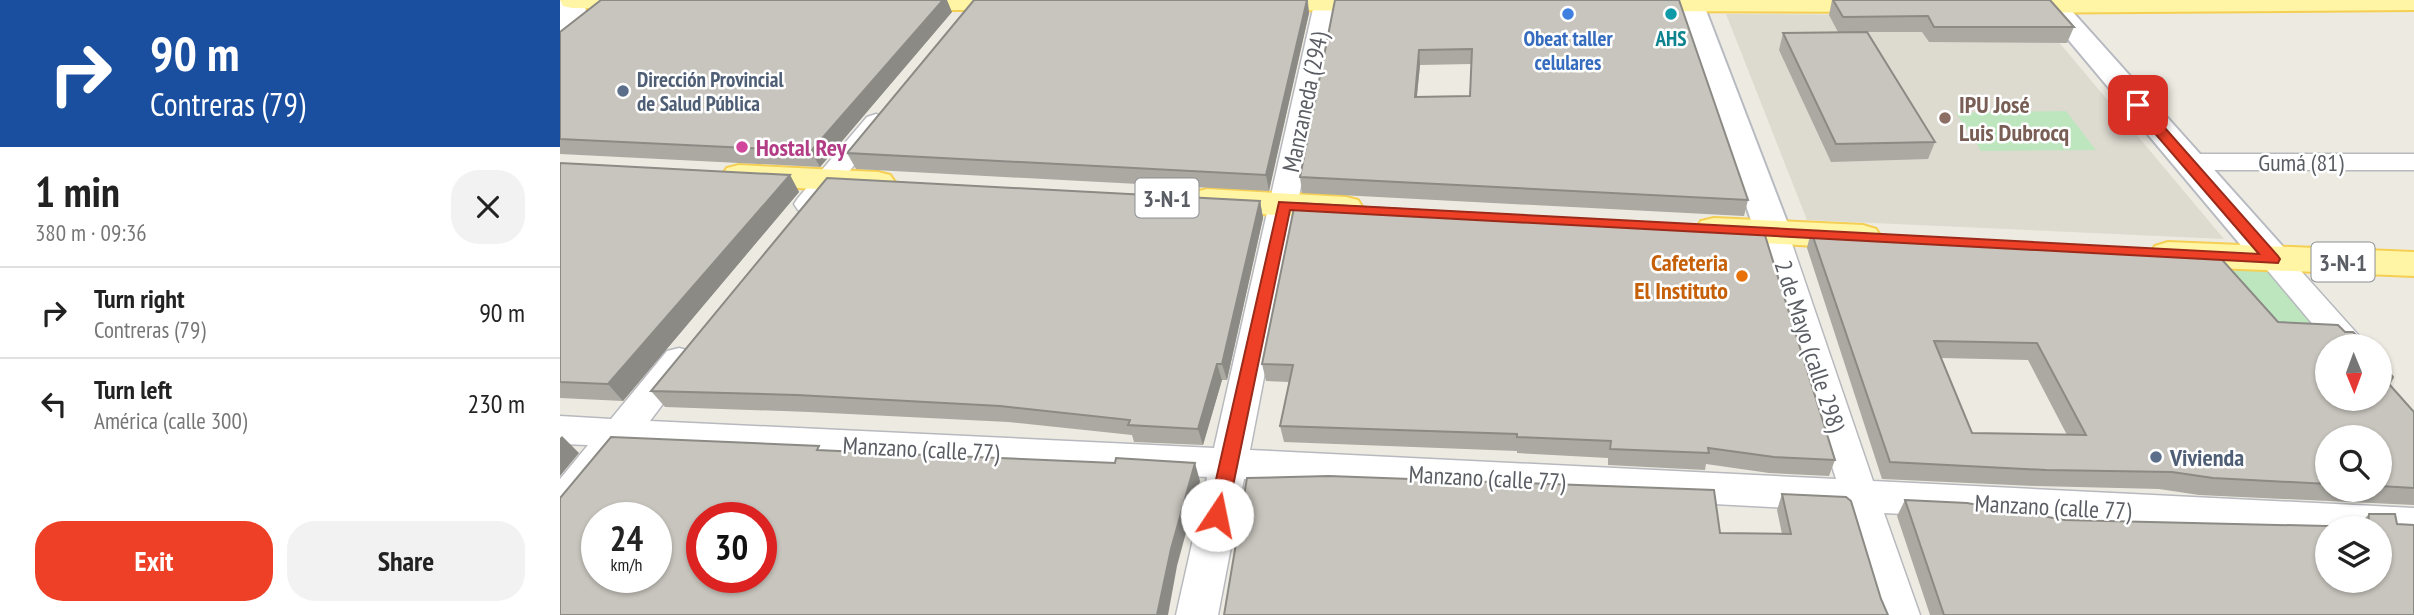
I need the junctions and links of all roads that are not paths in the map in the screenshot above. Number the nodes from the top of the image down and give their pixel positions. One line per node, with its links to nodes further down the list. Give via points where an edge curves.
1 (572, 0): 2 (main road)
2 (612, 0): 3 (main road); 18 (main road)
3 (679, 1)
4 (868, 1): 5 (main road)
5 (977, 1): 8 (main road); 17 (street)
6 (1326, 1): 9 (main road); 13 (main road); 26 (street, Manzaneda (294))
7 (560, 2): 18 (main road, via 573,9)
8 (1046, 2)
9 (1228, 2)
10 (1690, 2): 14 (main road); 15 (main road); 30 (main road, 2 de Mayo (calle 298))
11 (2050, 2): 12 (main road); 16 (main road); 20 (main road)
12 (2411, 2)
13 (1407, 3)
14 (1609, 3)
15 (1913, 4)
16 (1982, 5)
17 (950, 33)
18 (563, 37)
19 (898, 96): 23 (street)
20 (2188, 162): 21 (street, Gumá (81)); 33 (main road)
21 (2414, 162)
22 (708, 173): 23 (main road)
23 (829, 179): 24 (main road); 28 (street)
24 (911, 184)
25 (1174, 198): 26 (main road, 3-N-1)
26 (1284, 205): 27 (main road, 3-N-1); 39 (street, Manzaneda (294))
27 (1382, 210)
28 (794, 221)
29 (1689, 227): 30 (main road)
30 (1773, 232): 31 (main road); 40 (street, 2 de Mayo (calle 298))
31 (1898, 239)
32 (2134, 252): 33 (main road, 3-N-1)
33 (2273, 259): 34 (main road, 3-N-1); 35 (street)
34 (2414, 264)
35 (2339, 334)
36 (698, 337): 38 (street)
37 (560, 430): 38 (street, Manzano (calle 77))
38 (619, 433): 39 (street, Manzano (calle 77)); 41 (street)
39 (1227, 465): 40 (street, Manzano (calle 77)); 43 (street, Manzaneda (294))
40 (1858, 498): 42 (street, Manzano (calle 77)); 44 (street, 2 de Mayo (calle 298))
41 (560, 506)
42 (2414, 524)
43 (1197, 615)
44 (1899, 615)

